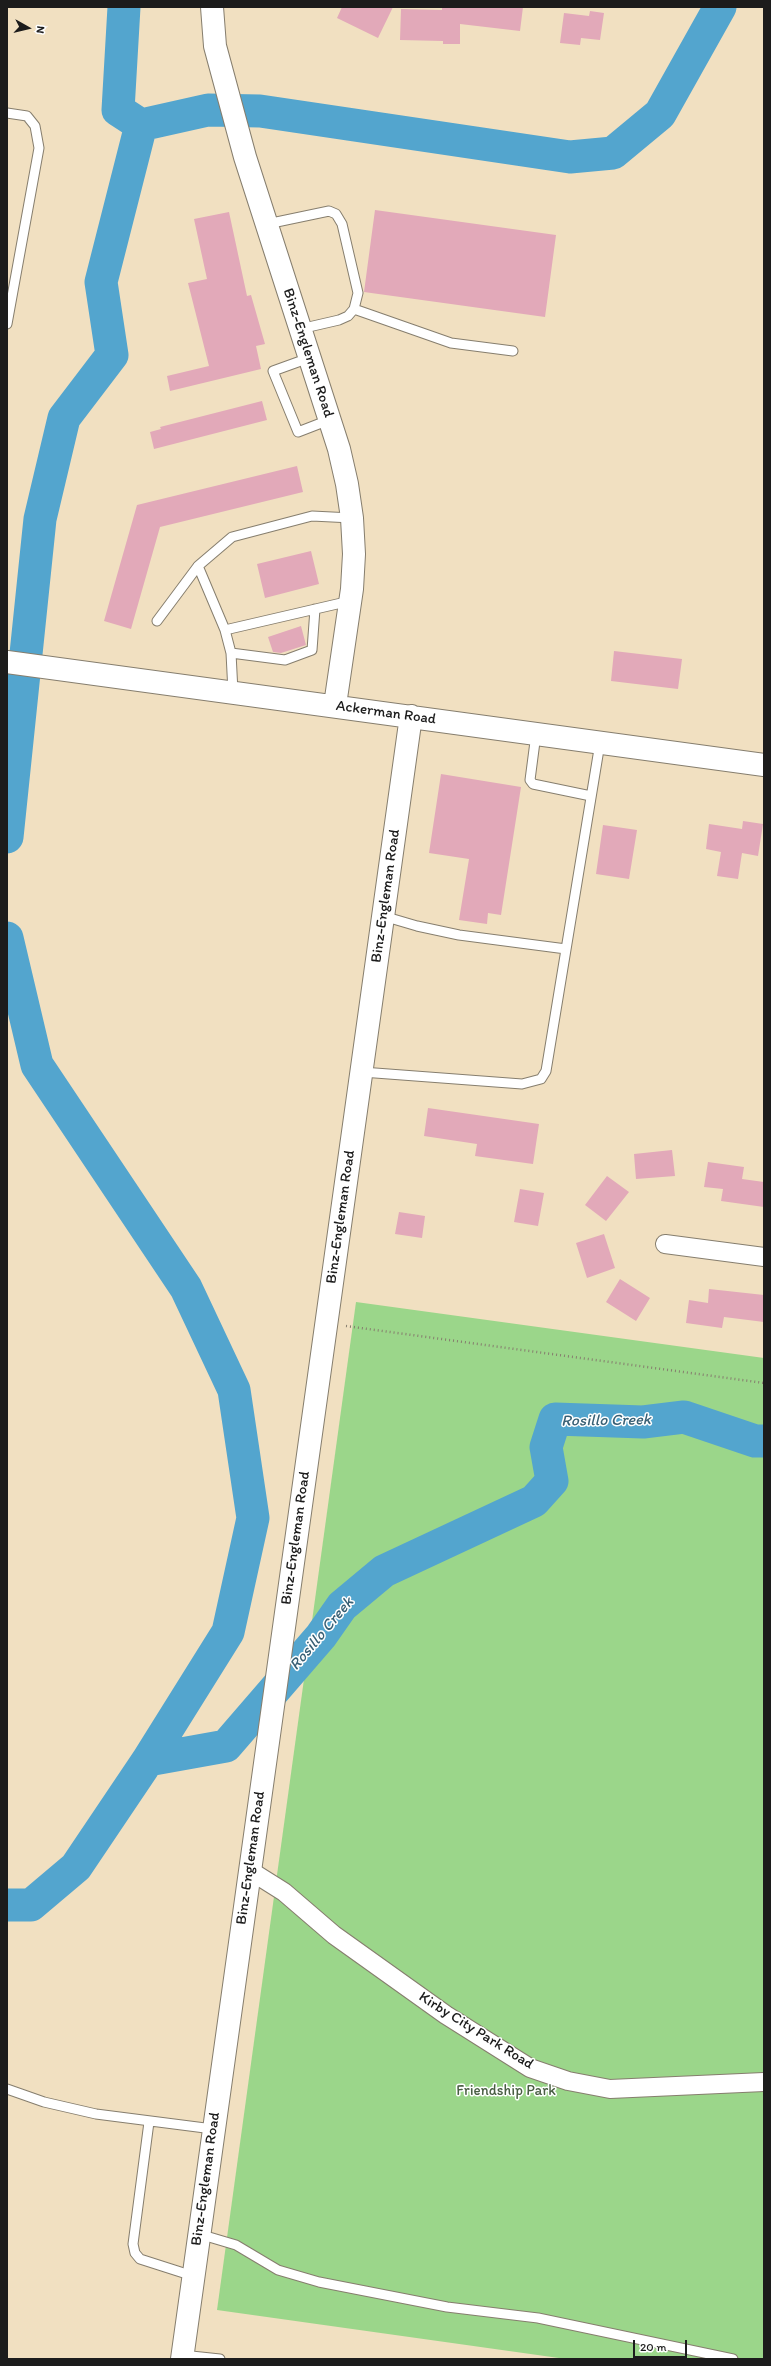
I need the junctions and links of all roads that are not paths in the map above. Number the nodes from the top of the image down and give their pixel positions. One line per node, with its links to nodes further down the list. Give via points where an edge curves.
1 (212, 7): 3 (street, Binz-Engleman Road, via 215,46 221,71)
2 (7, 113): 5 (lane, via 27,116 35,126 38,148)
3 (266, 224): 4 (lane, via 322,211 336,214 342,224 358,293); 6 (street, Binz-Engleman Road)
4 (354, 309): 6 (lane, via 348,316 339,320); 7 (lane, via 451,343)
5 (7, 324)
6 (300, 329): 8 (street, Binz-Engleman Road)
7 (513, 350)
8 (309, 358): 9 (street, Binz-Engleman Road); 9 (lane, via 273,371 298,432)
9 (329, 420): 10 (street, Binz-Engleman Road, via 347,484)
10 (352, 518): 11 (lane, via 312,516 232,537); 12 (street, Binz-Engleman Road, via 354,554)
11 (198, 566): 14 (lane); 15 (lane)
12 (350, 601): 13 (lane); 19 (street, Binz-Engleman Road)
13 (315, 609): 15 (lane); 16 (lane, via 312,650 285,660)
14 (158, 621)
15 (225, 630): 16 (lane)
16 (231, 653): 18 (lane)
17 (7, 662): 18 (street, Ackerman Road)
18 (233, 692): 19 (street, Ackerman Road)
19 (335, 705): 20 (street, Ackerman Road)
20 (411, 716): 21 (street, Ackerman Road); 25 (street, Binz-Engleman Road)
21 (536, 734): 22 (street, Ackerman Road); 24 (lane, via 530,780 533,784)
22 (600, 743): 23 (street, Ackerman Road); 24 (lane)
23 (764, 765)
24 (591, 796): 26 (lane)
25 (383, 916): 26 (lane, via 459,935); 27 (street, Binz-Engleman Road)
26 (566, 949): 27 (lane, via 546,1071 541,1079 522,1084)
27 (361, 1072): 30 (street, Binz-Engleman Road)
28 (665, 1244): 29 (street)
29 (764, 1257)
30 (249, 1870): 31 (street, Kirby City Park Road, via 284,1892 334,1935 446,2014 530,2068 568,2081 610,2089); 34 (street, Binz-Engleman Road)
31 (764, 2082)
32 (7, 2089): 33 (lane, via 44,2102 96,2114)
33 (149, 2122): 34 (lane); 36 (lane, via 133,2244 134,2253 140,2259)
34 (213, 2130): 35 (street, Binz-Engleman Road)
35 (199, 2234): 36 (street, Binz-Engleman Road); 39 (lane, via 236,2245 278,2270 319,2282 447,2307 538,2318)
36 (193, 2276): 37 (street, Binz-Engleman Road)
37 (182, 2357): 38 (lane)
38 (220, 2359)
39 (733, 2359)

